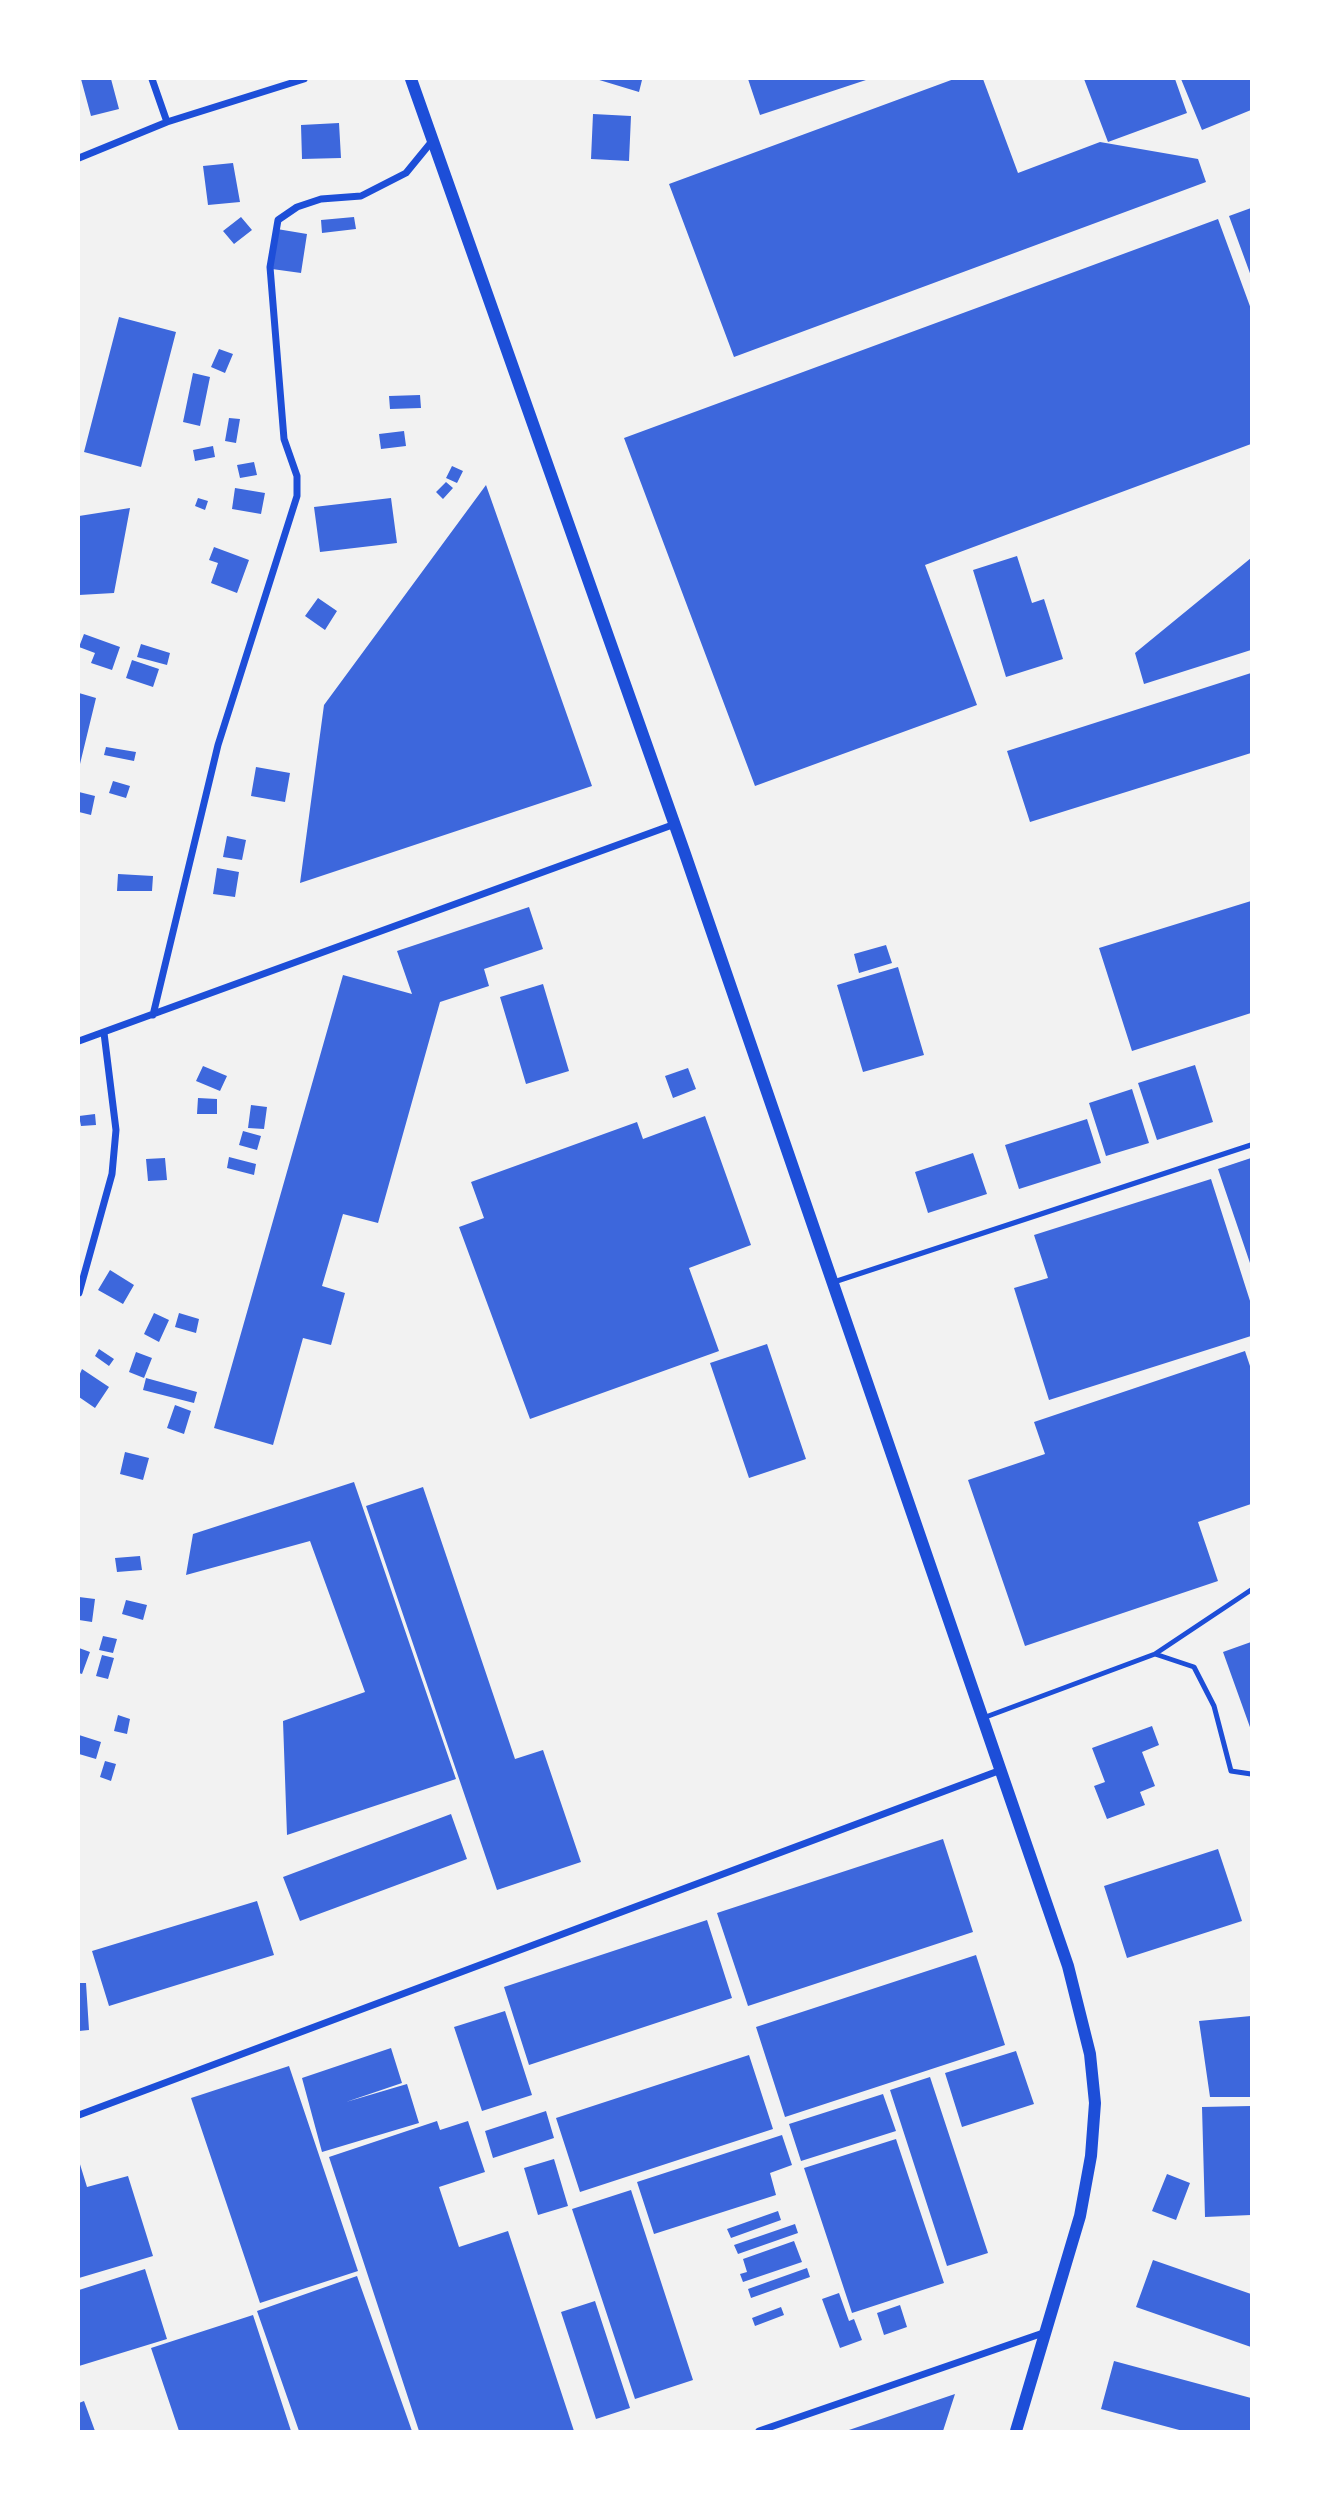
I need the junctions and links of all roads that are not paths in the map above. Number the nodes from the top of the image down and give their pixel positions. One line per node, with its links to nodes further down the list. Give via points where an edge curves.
1 (152, 79): 4 (street)
2 (304, 79): 4 (street)
3 (411, 79): 5 (street)
4 (167, 122): 6 (street)
5 (433, 140): 7 (street); 8 (street, via 406,173 361,196 321,199 278,220 270,267 284,439 297,476 297,496 218,745)
6 (79, 158)
7 (674, 824): 8 (street); 12 (street)
8 (153, 1015): 9 (street)
9 (104, 1033): 10 (street); 13 (street, via 116,1130 112,1174)
10 (79, 1041)
11 (1251, 1145): 12 (lane)
12 (834, 1282): 16 (street)
13 (79, 1293)
14 (1251, 1590): 15 (lane)
15 (1154, 1654): 16 (lane); 18 (lane, via 1194,1667 1214,1706 1231,1771)
16 (983, 1718): 17 (street)
17 (1001, 1770): 19 (street); 20 (street, via 1068,1966 1090,2054 1095,2103 1080,2216)
18 (1251, 1774)
19 (79, 2115)
20 (1046, 2332): 21 (street); 22 (street)
21 (759, 2431)
22 (1016, 2431)

